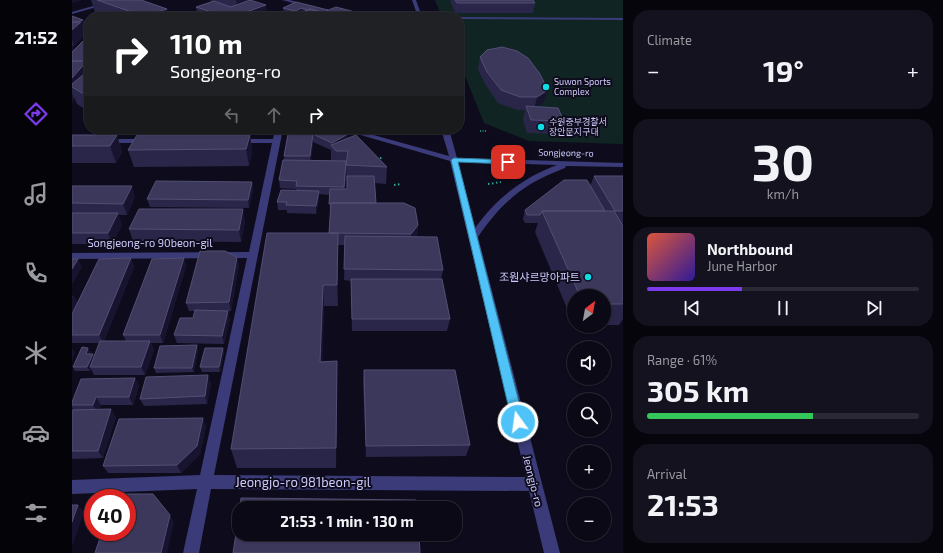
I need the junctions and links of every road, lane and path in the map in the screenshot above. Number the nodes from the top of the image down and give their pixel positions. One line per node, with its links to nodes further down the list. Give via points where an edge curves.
1 (119, 0): 6 (street)
2 (284, 0): 4 (street)
3 (414, 0): 5 (street)
4 (315, 8)
5 (418, 12)
6 (72, 13)
7 (72, 18): 10 (street)
8 (464, 18): 9 (street)
9 (623, 18)
10 (84, 23)
11 (480, 131): 12 (path)
12 (487, 131)
13 (278, 134): 19 (street)
14 (362, 134): 21 (street, Songjeong-ro)
15 (446, 134): 21 (street, Jeongjo-ro)
16 (96, 141): 17 (street)
17 (150, 141)
18 (228, 141): 19 (street)
19 (276, 141): 30 (street)
20 (382, 157): 22 (path)
21 (454, 160): 23 (street, Songjeong-ro); 29 (street, Jeongjo-ro)
22 (375, 162)
23 (568, 164): 24 (street, Songjeong-ro); 29 (street, via 548,170 509,193 492,210)
24 (623, 164)
25 (500, 178): 27 (path, via 500,182)
26 (401, 184): 28 (path)
27 (488, 184)
28 (394, 185)
29 (473, 237): 33 (street, Jeongjo-ro)
30 (252, 255): 31 (street, Songjeong-ro 90beon-gil); 32 (street)
31 (72, 256)
32 (206, 482): 33 (street, Jeongjo-ro 981beon-gil); 34 (street, Jeongjo-ro 981beon-gil); 35 (street)
33 (534, 484): 36 (street, Jeongjo-ro)
34 (72, 487)
35 (191, 553)
36 (552, 553)

